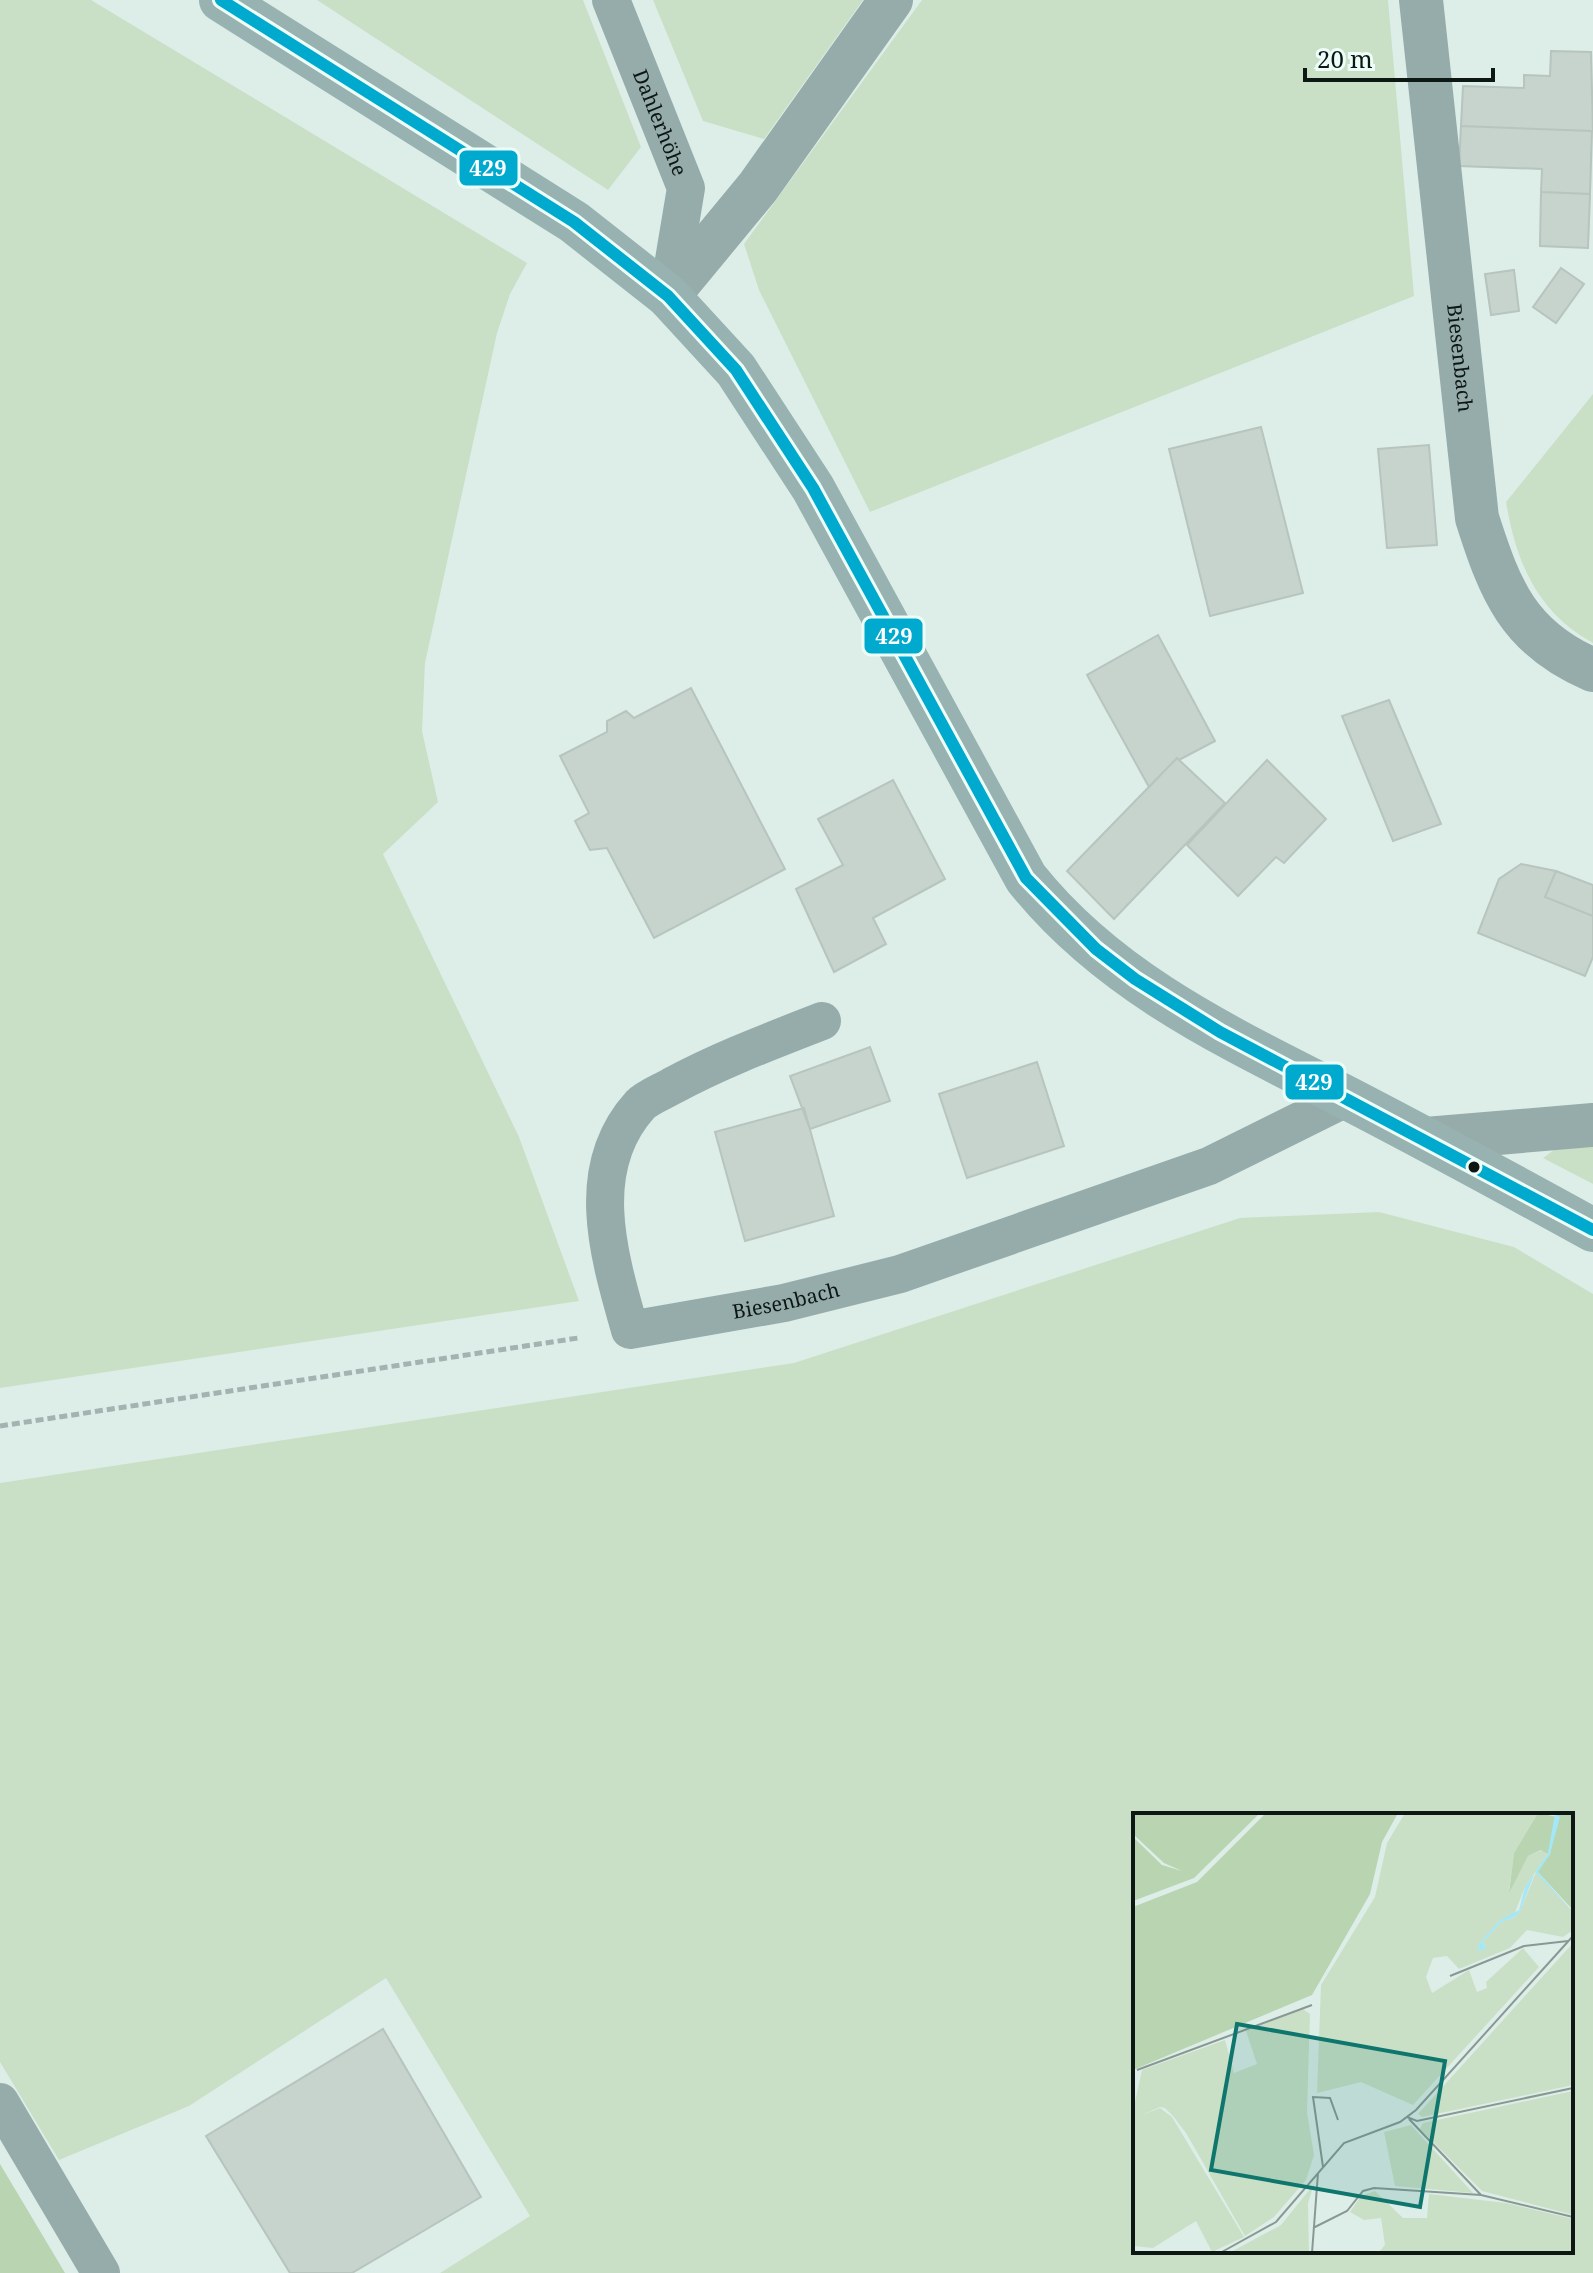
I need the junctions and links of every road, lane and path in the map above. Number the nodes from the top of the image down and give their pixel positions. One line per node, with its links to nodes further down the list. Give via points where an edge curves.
1 (221, 0): 5 (street, via 574,222)
2 (611, 0): 5 (lane, Dahlerhöhe, via 686,188)
3 (891, 0): 5 (street, via 758,187)
4 (1421, 0): 6 (street, Biesenbach, via 1477,518 1498,582 1525,625 1568,659)
5 (668, 296): 8 (street, via 736,370 813,488 1026,878 1058,918 1110,963 1201,1024)
6 (1593, 670)
7 (822, 1021): 12 (lane, via 710,1065 641,1103 610,1152 603,1208)
8 (1346, 1098): 10 (street); 12 (lane, Biesenbach, via 1209,1166 900,1274 784,1303)
9 (1593, 1125): 10 (street)
10 (1426, 1139): 11 (street)
11 (1593, 1230)
12 (630, 1330): 13 (path)
13 (0, 1426)
14 (0, 2102): 15 (lane)
15 (101, 2273)

